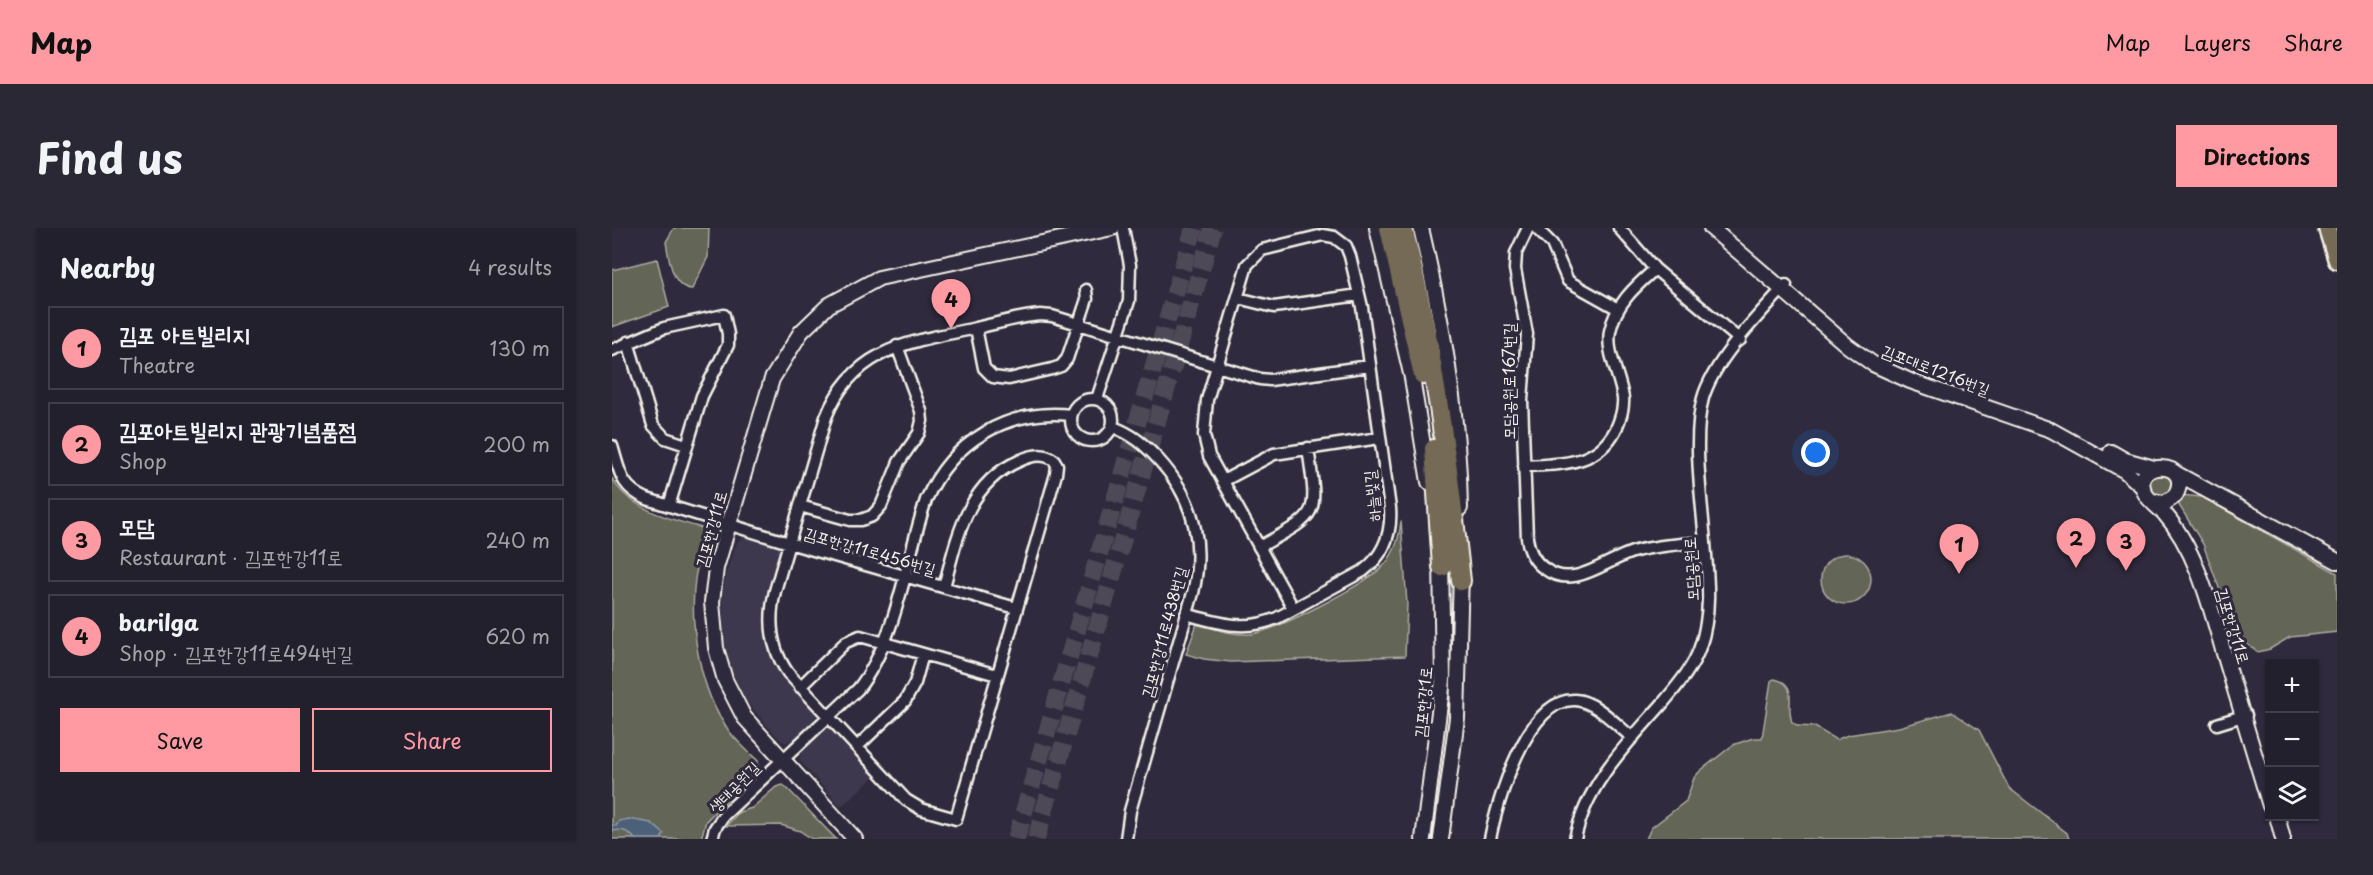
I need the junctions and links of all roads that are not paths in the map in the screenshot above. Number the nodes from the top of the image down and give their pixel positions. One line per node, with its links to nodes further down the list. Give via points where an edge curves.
1 (1085, 228): 16 (street, 김포한강11로)
2 (1112, 228): 16 (street, 김포한강11로)
3 (1123, 228): 25 (street, via 1131,282)
4 (1377, 228): 54 (street, 김포한강1로, via 1412,378)
5 (1389, 228): 14 (highway)
6 (1403, 228): 14 (highway)
7 (1421, 228): 56 (street, 김포한강1로, via 1454,408)
8 (1527, 228): 39 (street, 모담공원로167번길, via 1515,261 1527,334 1522,400)
9 (1536, 228): 22 (street, via 1552,244 1568,281)
10 (1619, 228): 17 (street)
11 (1711, 228): 18 (street, 김포대로1216번길)
12 (1719, 228): 18 (street, 김포대로1216번길)
13 (2327, 228): 15 (main road)
14 (1402, 253): 54 (highway, via 1436,467); 56 (highway, via 1426,324 1438,390)
15 (2337, 260)
16 (922, 268): 49 (street, 김포한강11로, via 879,278 853,290 829,305 801,332 772,379)
17 (1655, 269): 22 (street, via 1628,293); 26 (street)
18 (1784, 287): 26 (street, 모담공원로); 40 (street, 김포대로1216번길, via 1856,344 1893,367 2048,421 2125,460); 44 (street, 김포대로1216번길, via 1873,364 2060,434 2125,471)
19 (1086, 290): 23 (street)
20 (1359, 295): 21 (street, via 1274,307); 21 (street, 하늘빛길, via 1346,246 1323,235 1262,250 1247,265); 30 (street, 하늘빛길)
21 (1238, 298): 31 (street, 하늘빛길)
22 (1618, 309): 39 (street, via 1610,342 1623,401 1610,438 1597,453 1581,461)
23 (1078, 325): 24 (street, via 1040,315); 24 (street, via 1061,366 1003,379 993,377 984,368); 25 (street)
24 (976, 328): 28 (street)
25 (1118, 337): 31 (street); 32 (street)
26 (1740, 340): 51 (street, 모담공원로, via 1714,373 1701,408 1699,451)
27 (628, 342): 29 (street); 36 (street, via 653,425 665,438); 36 (street, via 664,328 724,315 728,345 702,396)
28 (897, 346): 48 (street, 김포한강11로456번길, via 861,366 838,392 826,417); 48 (street, 김포한강11로456번길, via 922,421 880,506 872,516 856,520)
29 (612, 350)
30 (1369, 366): 31 (street, via 1270,380); 35 (street, 하늘빛길)
31 (1218, 367): 42 (street, 하늘빛길, via 1208,400 1204,435 1209,456)
32 (1097, 399): 33 (street, via 1081,402); 34 (street, via 1112,412)
33 (1071, 415): 34 (street, via 1072,428 1087,441 1100,441); 55 (street, via 1046,413 1013,420 982,434 959,451 930,490)
34 (1113, 427): 60 (street, 김포한강11로438번길, via 1138,439 1169,471 1187,499 1197,534 1198,566)
35 (1379, 438): 38 (street); 59 (street, 하늘빛길, via 1391,524 1384,548 1364,571)
36 (686, 445): 47 (street)
37 (612, 446): 47 (street, 김포한강11로456번길, via 627,487)
38 (1308, 448): 42 (street, via 1274,454); 52 (street, via 1315,493 1311,512 1306,520)
39 (1524, 466): 51 (street, 모담공원로167번길, via 1529,547 1537,562 1552,574 1579,576 1637,550)
40 (2154, 468): 41 (street, via 2165,467); 44 (street, via 2145,476)
41 (2175, 473): 43 (street); 45 (street, via 2179,484)
42 (1223, 481): 52 (street, 하늘빛길)
43 (2198, 486): 45 (street); 53 (street)
44 (2143, 487): 46 (street)
45 (2174, 496): 46 (street, via 2159,503); 65 (street, 김포한강11로, via 2174,517 2203,575)
46 (2152, 501): 65 (street, 김포한강11로, via 2168,519 2200,577)
47 (669, 506): 49 (street, 김포한강11로456번길)
48 (800, 506): 50 (street, 김포한강11로456번길)
49 (728, 525): 50 (street, 김포한강11로456번길); 70 (street, 김포한강11로, via 712,589 716,648 737,707)
50 (789, 543): 55 (street, 김포한강11로456번길); 64 (street, via 772,602 771,627 780,660)
51 (1705, 543): 68 (street, 모담공원로, via 1709,598 1700,646 1686,675)
52 (1259, 546): 59 (street, 하늘빛길)
53 (2337, 561)
54 (1442, 567): 77 (street, 김포한강1로, via 1443,680)
55 (904, 576): 57 (street, 김포한강11로456번길); 61 (street)
56 (1461, 581): 78 (street, 김포한강1로, via 1457,717)
57 (944, 587): 58 (street, 김포한강11로456번길); 58 (street, 김포한강11로456번길, via 962,522 979,491 1012,464 1035,455 1048,456 1057,470)
58 (1016, 608): 63 (street)
59 (1293, 608): 60 (street, 하늘빛길, via 1264,624 1250,626 1222,624)
60 (1186, 614): 76 (street, 김포한강11로438번길, via 1130,811)
61 (885, 643): 62 (street); 64 (street, via 865,637 851,639); 66 (street, via 864,681)
62 (923, 654): 63 (street); 69 (street, via 915,683 905,700)
63 (997, 675): 69 (street, via 956,819 911,804)
64 (800, 687): 66 (street)
65 (2245, 716): 67 (street); 71 (street, 김포한강11로); 72 (street, 김포한강11로)
66 (828, 717): 69 (street); 70 (street)
67 (2217, 724)
68 (1633, 738): 79 (street, via 1587,703 1575,700 1556,704 1533,730 1513,763); 80 (street, 모담공원로, via 1592,790)
69 (857, 747)
70 (783, 761): 74 (street, 생태공원길, via 724,815); 75 (street, 김포한강11로)
71 (2265, 777)
72 (2265, 788)
73 (2276, 821): 81 (street)
74 (712, 839)
75 (855, 839)
76 (1126, 839)
77 (1423, 839)
78 (1441, 839)
79 (1490, 839)
80 (1575, 839)
81 (2281, 839)

